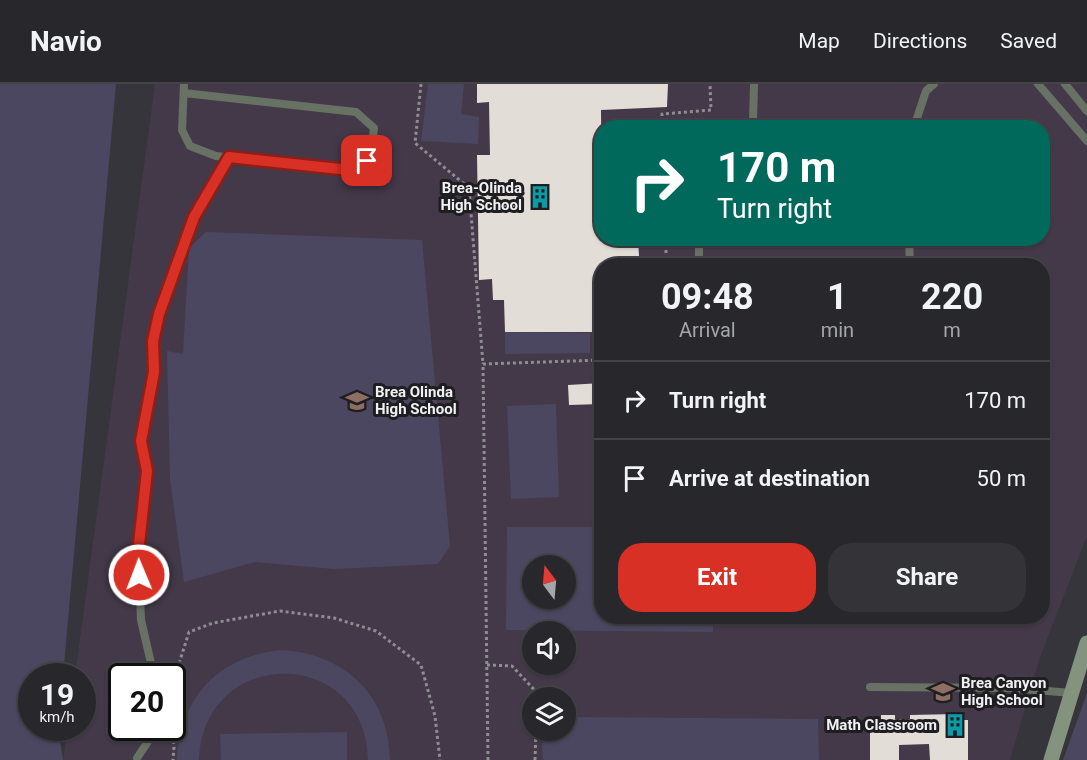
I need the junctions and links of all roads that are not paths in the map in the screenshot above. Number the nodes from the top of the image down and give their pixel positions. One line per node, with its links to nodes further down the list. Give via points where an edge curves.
1 (754, 84): 7 (lane)
2 (933, 84): 8 (lane, via 926,91)
3 (1038, 84): 9 (lane)
4 (1065, 84): 6 (lane)
5 (184, 89): 10 (lane, via 182,130 190,146); 10 (lane, via 356,112 374,128 367,161 349,170)
6 (1087, 111)
7 (753, 120)
8 (917, 120)
9 (1087, 141)
10 (229, 157): 12 (lane, via 194,217 153,341 154,372 141,441 147,471 138,553 141,620)
11 (1087, 643): 14 (street)
12 (151, 663)
13 (870, 687): 14 (lane, via 1011,688)
14 (1072, 693): 17 (street)
15 (148, 741): 16 (lane)
16 (137, 758)
17 (1050, 760)

